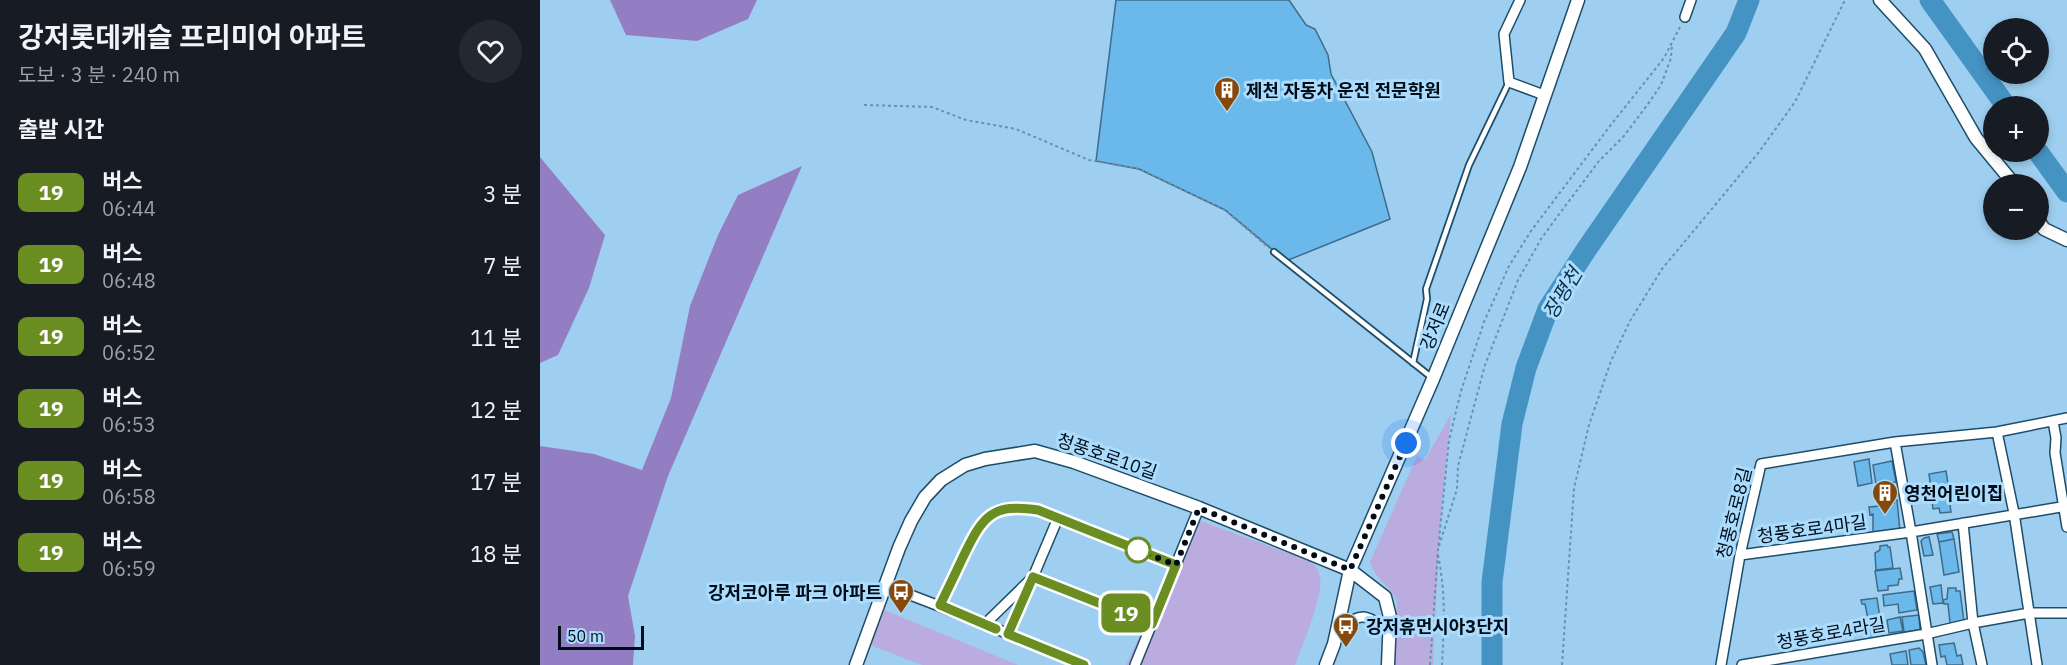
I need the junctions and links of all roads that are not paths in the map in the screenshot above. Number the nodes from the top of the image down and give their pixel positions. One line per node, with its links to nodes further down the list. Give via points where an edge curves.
1 (1520, 0): 6 (street, via 1504,34)
2 (1578, 0): 7 (street, 강저로)
3 (1691, 0): 5 (street)
4 (1880, 0): 8 (street, via 1925,49 1976,138)
5 (1685, 17)
6 (1509, 82): 7 (street); 12 (lane, via 1469,165 1426,289)
7 (1544, 95): 13 (street, 강저로, via 1520,167)
8 (2006, 174)
9 (2049, 230): 10 (street)
10 (2067, 240)
11 (1274, 252): 12 (lane)
12 (1413, 363): 13 (lane)
13 (1433, 379): 27 (street, 강저로)
14 (2067, 418): 15 (street, 청풍호로8길)
15 (2053, 421): 16 (street, 청풍호로8길); 18 (street)
16 (1997, 432): 17 (street, 청풍호로8길); 20 (street)
17 (1894, 442): 24 (street); 25 (street, 청풍호로8길, via 1761,464)
18 (2065, 506): 20 (street, 청풍호로4마길); 23 (street)
19 (1199, 508): 26 (street); 27 (street, 청풍호로10길); 29 (street, 청풍호로10길, via 1035,451 985,459 965,465 941,480 926,497 911,521)
20 (2014, 513): 22 (street, 청풍호로4마길); 32 (street)
21 (1058, 518): 26 (street); 28 (street); 30 (street, via 1020,507 1006,508 986,519 976,530)
22 (1963, 523): 24 (street, 청풍호로4마길); 33 (street)
23 (2067, 527)
24 (1911, 532): 25 (street, 청풍호로4마길); 37 (street)
25 (1740, 555): 45 (street, 청풍호로8길)
26 (1176, 565): 34 (street)
27 (1350, 570): 38 (street, 청풍호로10길, via 1385,597); 39 (street, 강저로)
28 (1033, 577): 34 (street); 35 (street); 36 (street)
29 (886, 586): 30 (street); 40 (street, 청풍호로10길)
30 (940, 605): 35 (street)
31 (2067, 612): 32 (street, 청풍호로4라길)
32 (2030, 614): 33 (street, 청풍호로4라길); 49 (street)
33 (1973, 623): 37 (street, 청풍호로4라길); 48 (street)
34 (1152, 624): 42 (street)
35 (984, 625): 36 (street)
36 (1008, 634): 41 (street)
37 (1926, 634): 46 (street, 청풍호로4라길); 47 (street)
38 (1390, 635): 39 (street, via 1375,621 1360,616 1345,626); 44 (street, 청풍호로10길)
39 (1335, 644): 43 (street, 강저로)
40 (856, 665)
41 (1084, 665)
42 (1135, 665)
43 (1326, 665)
44 (1388, 665)
45 (1721, 665)
46 (1742, 665)
47 (1932, 665)
48 (1982, 665)
49 (2037, 665)

